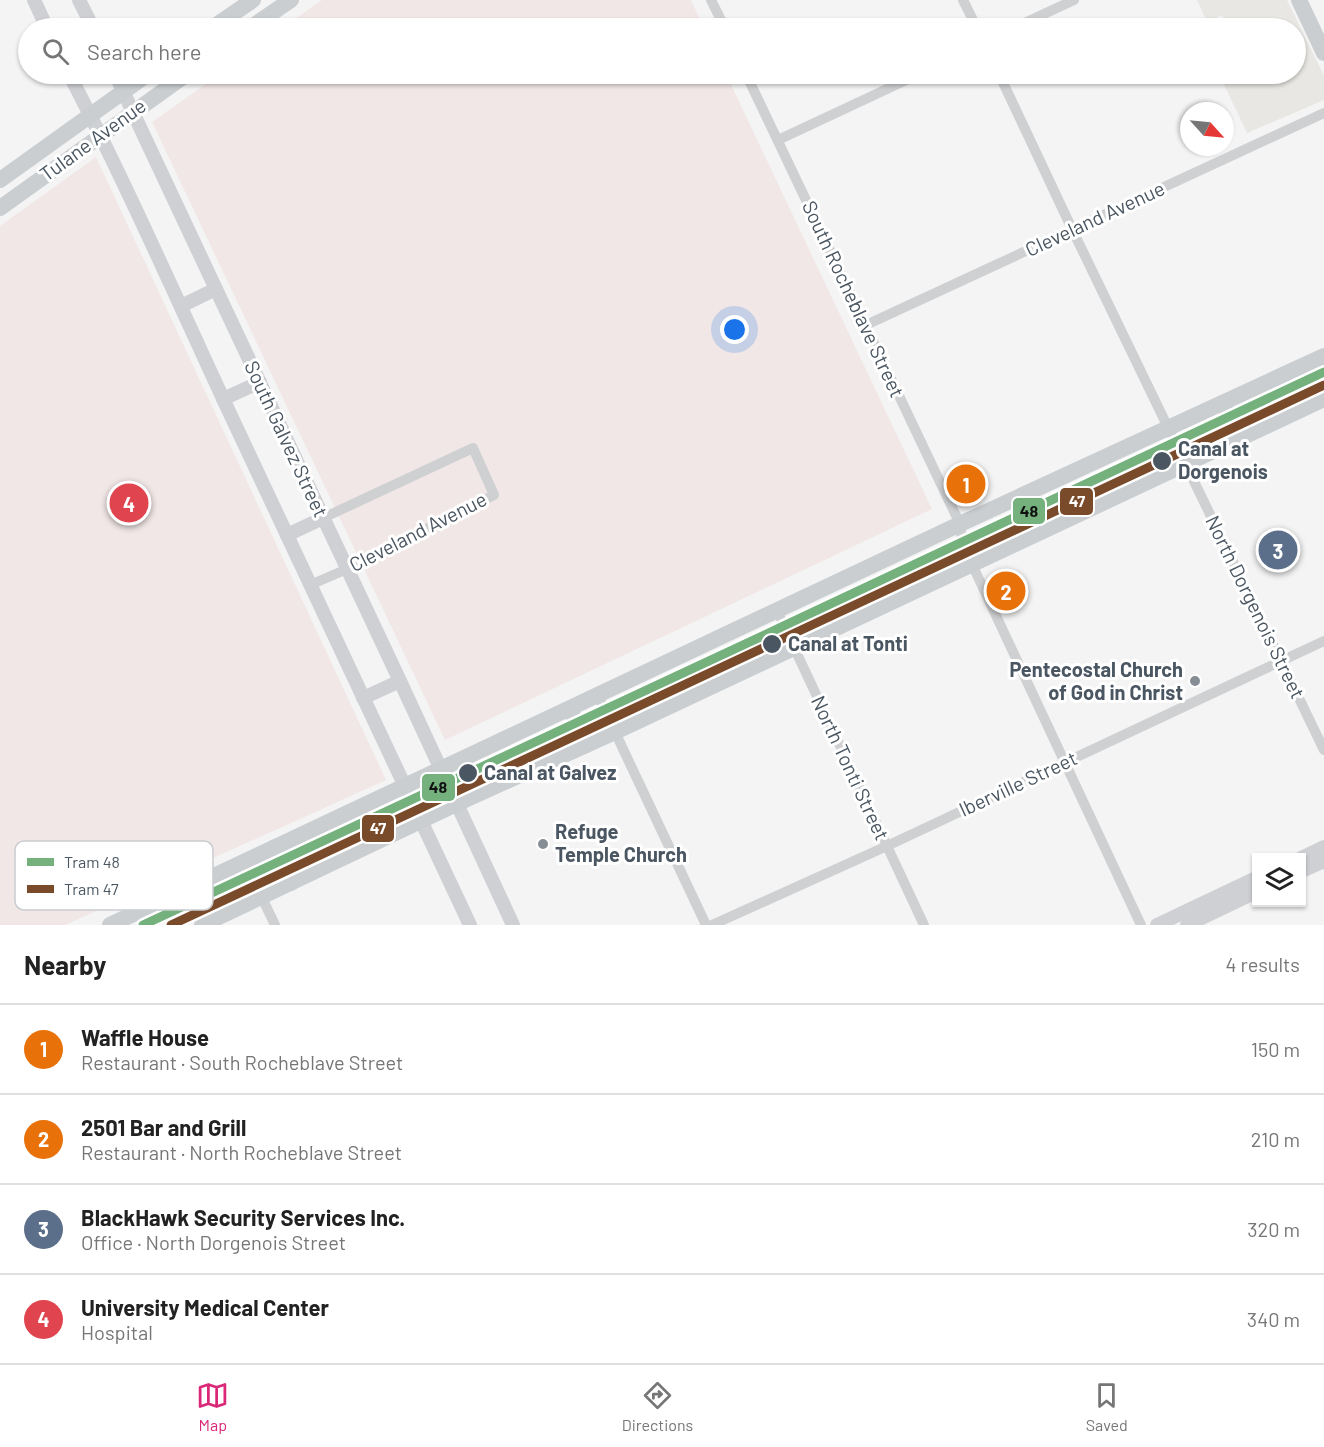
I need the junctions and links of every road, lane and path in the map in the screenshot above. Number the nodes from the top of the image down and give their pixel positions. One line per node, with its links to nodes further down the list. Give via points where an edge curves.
1 (34, 0): 9 (street)
2 (80, 0): 10 (street)
3 (253, 0): 11 (main road)
4 (711, 0): 13 (street)
5 (963, 0): 14 (street)
6 (1074, 0): 15 (street)
7 (1299, 0): 16 (main road)
8 (281, 3): 12 (main road)
9 (42, 18)
10 (88, 18)
11 (227, 18)
12 (262, 18)
13 (720, 18)
14 (972, 18)
15 (1035, 18)
16 (1324, 52)
17 (74, 84): 27 (street, South Galvez Street)
18 (120, 84): 24 (street, South Galvez Street)
19 (133, 84): 24 (main road, Tulane Avenue)
20 (173, 84): 25 (main road, Tulane Avenue)
21 (751, 84): 29 (street, South Rocheblave Street)
22 (897, 84): 29 (street)
23 (1004, 84): 32 (street, North Dorgenois Street)
24 (123, 91): 25 (street, South Galvez Street); 27 (main road, Tulane Avenue)
25 (132, 112): 28 (main road, Tulane Avenue); 33 (street, South Galvez Street)
26 (1324, 113): 32 (street, Cleveland Avenue)
27 (90, 114): 28 (street, South Galvez Street); 30 (main road, Tulane Avenue)
28 (100, 135): 31 (main road, Tulane Avenue); 34 (street, South Galvez Street)
29 (778, 140): 35 (street, South Rocheblave Street)
30 (0, 180)
31 (0, 208)
32 (1072, 229): 35 (street, Cleveland Avenue); 41 (street, North Dorgenois Street)
33 (216, 289): 34 (street); 37 (street, South Galvez Street)
34 (181, 306): 38 (street, South Galvez Street)
35 (866, 325): 45 (street, South Rocheblave Street)
36 (1324, 356): 40 (main road)
37 (260, 382): 38 (street); 44 (street, South Galvez Street)
38 (223, 399): 46 (street, South Galvez Street)
39 (1324, 399): 42 (main road)
40 (1223, 403): 41 (main road); 42 (main road)
41 (1168, 428): 43 (street, North Dorgenois Street); 45 (main road)
42 (1239, 438): 43 (main road)
43 (1186, 464): 47 (main road); 53 (street, North Dorgenois Street)
44 (323, 518): 46 (street); 48 (street, South Galvez Street); 48 (street, Cleveland Avenue, via 473,448 494,495)
45 (960, 524): 47 (street, South Rocheblave Street, via 962,543); 50 (main road)
46 (287, 535): 49 (street, South Galvez Street)
47 (972, 564): 52 (main road); 61 (street, South Rocheblave Street)
48 (347, 568): 49 (street, Cleveland Avenue); 54 (street, South Galvez Street)
49 (310, 585): 56 (street, South Galvez Street)
50 (777, 611): 52 (street, North Tonti Street); 55 (main road)
51 (1324, 640): 53 (street, Iberville Street)
52 (794, 648): 58 (main road); 66 (street, North Tonti Street)
53 (1281, 661): 60 (street, North Dorgenois Street); 61 (street, Iberville Street)
54 (400, 681): 56 (street); 62 (street, South Galvez Street)
55 (598, 696): 57 (main road); 58 (street)
56 (363, 698): 63 (street, South Galvez Street)
57 (570, 709): 59 (main road); 62 (main road)
58 (615, 732): 59 (main road); 84 (street)
59 (586, 745): 64 (main road)
60 (1324, 750)
61 (1065, 762): 66 (street, Iberville Street); 87 (street, South Rocheblave Street)
62 (441, 770): 63 (main road); 64 (street, South Galvez Street)
63 (405, 787): 65 (street, South Galvez Street); 68 (main road)
64 (456, 804): 65 (main road); 83 (street, South Galvez Street)
65 (420, 821): 75 (main road); 82 (street, South Galvez Street)
66 (886, 846): 85 (street, Iberville Street); 86 (street, North Tonti Street)
67 (1324, 847): 69 (street)
68 (273, 848): 71 (main road); 75 (main road)
69 (1306, 856)
70 (1324, 861): 72 (street)
71 (245, 862): 73 (main road); 77 (street)
72 (1306, 869)
73 (213, 877)
74 (1252, 880): 88 (street)
75 (291, 883): 77 (main road)
76 (1252, 894): 89 (street)
77 (262, 897): 80 (main road); 81 (street)
78 (142, 910): 79 (main road)
79 (110, 925)
80 (202, 925)
81 (275, 925)
82 (470, 925)
83 (513, 925)
84 (706, 925)
85 (712, 925)
86 (924, 925)
87 (1141, 925)
88 (1157, 925)
89 (1187, 925)

